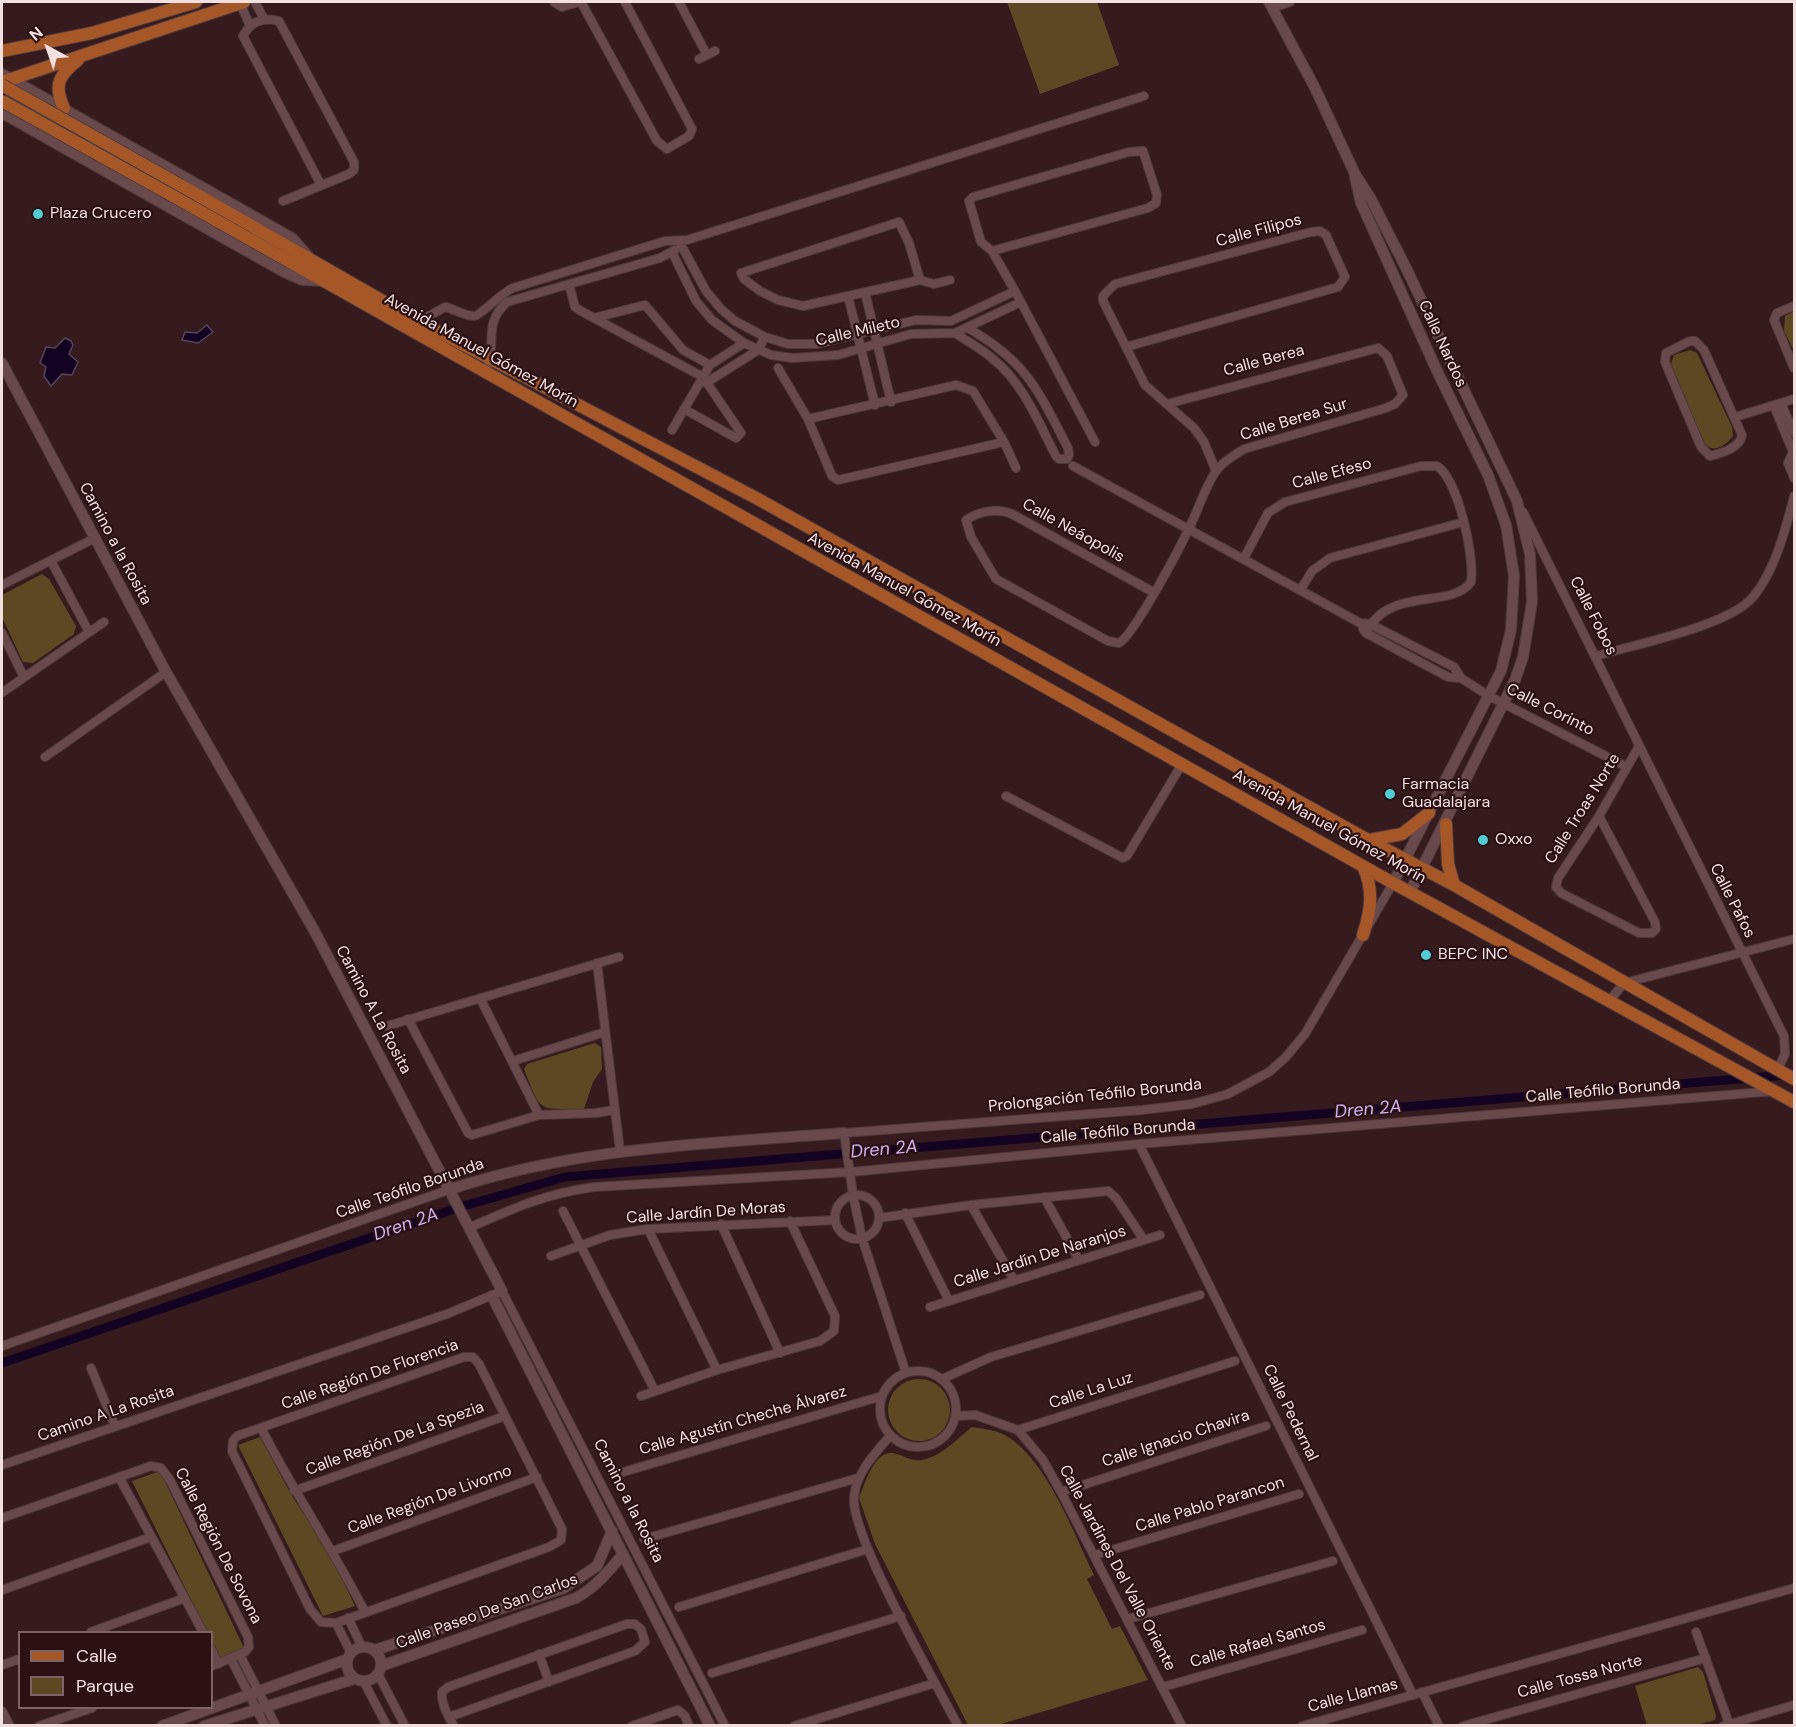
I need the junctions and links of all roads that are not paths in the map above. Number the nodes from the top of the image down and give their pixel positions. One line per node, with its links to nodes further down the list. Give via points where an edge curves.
1 (191, 2): 12 (main road, via 92,33)
2 (242, 2): 11 (street); 13 (main road)
3 (255, 2): 10 (street)
4 (554, 2): 5 (street, via 562,7)
5 (580, 2): 6 (street, via 657,141 670,148 693,133 691,124)
6 (625, 2)
7 (679, 2): 14 (street)
8 (1290, 2): 9 (street)
9 (1270, 5): 22 (street, Calle Nardos)
10 (264, 19): 11 (street); 23 (street, via 279,21 354,162 354,170 349,174)
11 (250, 26): 23 (street, via 243,36)
12 (2, 51)
13 (87, 53): 15 (main road); 19 (main road, via 58,80 57,91)
14 (707, 55)
15 (4, 80): 16 (street); 28 (main road, Avenida Manuel Gómez Morín, bridge)
16 (35, 92): 19 (street); 21 (street, via 16,102 12,110)
17 (1144, 96): 25 (street)
18 (2, 100): 31 (main road, Avenida Manuel Gómez Morín, bridge)
19 (64, 108): 28 (street, via 292,238)
20 (2, 113): 21 (street)
21 (14, 120): 31 (street, via 294,277)
22 (1355, 174): 77 (street, Calle Nardos, via 1407,270); 79 (street, Calle Nardos, via 1361,203 1488,475)
23 (321, 185): 24 (street)
24 (283, 201)
25 (684, 243): 27 (street); 39 (street, via 665,241 513,288 478,315 445,307); 44 (street, Calle Mileto, via 706,291 717,304 735,321)
26 (992, 251): 26 (street, via 1156,203 1143,151 973,197 968,207 981,242); 33 (street)
27 (672, 252): 32 (street); 45 (street, Calle Mileto, via 703,311)
28 (312, 261): 39 (main road, Avenida Manuel Gómez Morín)
29 (920, 280): 30 (street, via 934,284); 34 (street); 35 (street, via 899,222 741,273 760,291 793,305)
30 (950, 280)
31 (324, 281): 55 (main road, Avenida Manuel Gómez Morín)
32 (569, 284): 38 (street, via 575,307); 50 (street, via 507,302 497,310 491,329)
33 (1015, 291): 36 (street); 41 (street, Calle Mileto, via 951,321 916,320)
34 (865, 292): 35 (street); 41 (street)
35 (848, 296): 42 (street)
36 (1021, 302): 40 (street, Calle Mileto); 70 (street)
37 (1794, 306): 54 (street, via 1777,313 1774,320)
38 (594, 318): 52 (street, via 645,305 683,350); 57 (street)
39 (418, 321): 50 (main road, Avenida Manuel Gómez Morín)
40 (968, 328): 43 (street, Calle Mileto); 43 (street, via 1002,349 1025,373 1068,448 1066,459 1056,456 1008,372)
41 (873, 330): 42 (street, Calle Mileto); 46 (street)
42 (859, 333): 44 (street, Calle Mileto, via 817,344 788,344); 48 (street)
43 (955, 333): 46 (street, Calle Mileto, via 911,334)
44 (765, 337): 49 (street)
45 (744, 343): 49 (street, Calle Mileto); 52 (street)
46 (877, 344): 48 (street, Calle Mileto); 59 (street)
47 (1126, 347): 47 (street, Calle Filipos, via 1103,301 1115,284 1320,231 1330,241 1345,277 1330,290); 60 (street, via 1145,385)
48 (863, 348): 49 (street, Calle Mileto, via 818,358 792,358); 62 (street)
49 (758, 350): 57 (street)
50 (492, 360): 55 (street); 111 (main road, Avenida Manuel Gómez Morín, via 758,499)
51 (2, 363): 56 (street, Camino a la Rosita)
52 (710, 365): 57 (street)
53 (778, 368): 66 (street)
54 (1794, 368)
55 (485, 372): 105 (main road, Avenida Manuel Gómez Morín)
56 (5, 379): 81 (street, Camino a la Rosita)
57 (705, 380): 64 (street); 64 (street, via 740,437)
58 (1794, 399): 61 (street)
59 (891, 402): 62 (street); 69 (street, via 965,386 973,391)
60 (1167, 404): 63 (street, Calle Berea, via 1369,348 1383,351 1402,389 1401,400); 74 (street, via 1194,428)
61 (1778, 404): 65 (street); 68 (street); 71 (street)
62 (875, 405): 66 (street)
63 (1386, 408): 74 (street, Calle Berea Sur, via 1245,449)
64 (684, 409): 67 (street)
65 (1735, 417): 65 (street, via 1741,442 1715,455 1706,455 1665,362 1666,353 1690,342 1699,344)
66 (808, 419): 69 (street, via 832,476 838,480)
67 (672, 430)
68 (1794, 433)
69 (1004, 442): 73 (street)
70 (1095, 442)
71 (1794, 451): 75 (street, via 1788,463)
72 (1073, 466): 80 (street, Calle Corinto)
73 (1016, 468)
74 (1216, 471): 80 (street)
75 (1794, 478)
76 (1794, 496): 95 (street, via 1769,570 1745,606 1722,619)
77 (1517, 501): 95 (street, Calle Fobos); 101 (street, via 1530,554 1532,602 1523,657)
78 (1464, 522): 82 (street, Calle Efeso, via 1442,469 1421,466 1285,501 1268,513); 85 (street, via 1330,558 1312,571); 89 (street, via 1471,582 1462,590 1389,608)
79 (1506, 525): 100 (street, Prolongación Teófilo Borunda, via 1514,576 1511,630 1501,671)
80 (1189, 528): 82 (street, Calle Corinto); 86 (street)
81 (95, 538): 83 (street); 96 (street, Camino a la Rosita)
82 (1244, 558): 85 (street, Calle Corinto)
83 (51, 561): 84 (street); 90 (street)
84 (2, 585)
85 (1301, 589): 88 (street, Calle Corinto)
86 (1153, 592): 86 (street, Calle Neáopolis, via 1012,514 980,513 966,520 971,537 996,579 1108,641 1119,643 1127,636)
87 (104, 622): 90 (street)
88 (1360, 624): 89 (street, Calle Corinto); 92 (street, Calle Corinto)
89 (1370, 624): 92 (street); 93 (street, Calle Corinto)
90 (89, 632): 97 (street)
91 (2, 633): 97 (street)
92 (1366, 633): 94 (street, Calle Corinto)
93 (1405, 641): 94 (street); 98 (street, Calle Corinto, via 1454,667)
94 (1400, 651): 98 (street, Calle Corinto, via 1448,677)
95 (1596, 656): 103 (street, Calle Fobos)
96 (166, 672): 102 (street, Camino a la Rosita); 104 (street)
97 (24, 677): 99 (street)
98 (1461, 678): 100 (street, Calle Corinto)
99 (3, 692)
100 (1489, 696): 101 (street, Calle Corinto); 108 (street, Prolongación Teófilo Borunda)
101 (1504, 704): 106 (street, Calle Corinto); 110 (street)
102 (204, 738): 139 (street, Camino A La Rosita, via 315,932)
103 (1638, 748): 106 (street, Calle Troas Norte); 120 (street, Calle Pafos)
104 (45, 758)
105 (1182, 764): 107 (street, via 1123,858); 113 (main road, Avenida Manuel Gómez Morín)
106 (1627, 767): 109 (street, Calle Troas Norte)
107 (1006, 796)
108 (1430, 812): 110 (street); 111 (main road, via 1402,834); 112 (street, Prolongación Teófilo Borunda)
109 (1599, 816): 109 (street, Calle Troas Norte, via 1556,887 1639,933 1652,933 1656,929 1651,914)
110 (1447, 820): 114 (street); 116 (main road, via 1447,857)
111 (1368, 840): 112 (main road, Avenida Manuel Gómez Morín)
112 (1406, 860): 114 (main road, Avenida Manuel Gómez Morín); 115 (street, Prolongación Teófilo Borunda)
113 (1363, 866): 115 (main road, Avenida Manuel Gómez Morín); 118 (main road, via 1371,882)
114 (1423, 869): 116 (main road, Avenida Manuel Gómez Morín); 117 (street)
115 (1393, 883): 117 (main road, Avenida Manuel Gómez Morín); 118 (street, Prolongación Teófilo Borunda)
116 (1454, 885): 123 (main road, Avenida Manuel Gómez Morín)
117 (1410, 892): 125 (main road, Avenida Manuel Gómez Morín)
118 (1363, 935): 135 (street, Prolongación Teófilo Borunda, via 1296,1046 1269,1072 1228,1094 1153,1109)
119 (1794, 939): 120 (street)
120 (1741, 954): 123 (street); 130 (street, Calle Pafos, via 1784,1036)
121 (619, 957): 122 (street)
122 (597, 963): 124 (street); 128 (street)
123 (1624, 983): 125 (street); 130 (main road, Avenida Manuel Gómez Morín)
124 (480, 998): 126 (street); 129 (street)
125 (1610, 1000): 131 (main road, Avenida Manuel Gómez Morín)
126 (408, 1019): 127 (street); 134 (street, via 468,1133)
127 (387, 1026)
128 (605, 1032): 129 (street); 133 (street)
129 (513, 1061): 134 (street)
130 (1786, 1074)
131 (1775, 1091): 132 (main road, Avenida Manuel Gómez Morín); 136 (street, Calle Teófilo Borunda)
132 (1794, 1102)
133 (614, 1110): 134 (street); 137 (street)
134 (540, 1115)
135 (845, 1137): 137 (street, Calle Teófilo Borunda); 138 (street)
136 (1139, 1144): 138 (street, Calle Teófilo Borunda); 225 (street, Calle Pedernal)
137 (620, 1151): 139 (street, Calle Teófilo Borunda, via 564,1160)
138 (850, 1168): 140 (street); 149 (street, Calle Teófilo Borunda, via 554,1193)
139 (453, 1194): 149 (street, Camino A La Rosita); 162 (street, Calle Teófilo Borunda)
140 (852, 1195): 145 (street, via 869,1198); 146 (street, via 837,1206); 152 (street)
141 (1044, 1197): 142 (street); 153 (street, via 1112,1193); 156 (street)
142 (971, 1204): 144 (street); 157 (street)
143 (563, 1211): 154 (street)
144 (905, 1213): 145 (street); 160 (street)
145 (879, 1218): 152 (street, via 873,1232)
146 (835, 1220): 147 (street, Calle Jardín De Moras); 152 (street, via 846,1236)
147 (790, 1221): 148 (street, Calle Jardín De Moras); 163 (street, via 835,1316 834,1331 820,1341)
148 (721, 1224): 150 (street, Calle Jardín De Moras); 163 (street)
149 (471, 1227): 158 (street, Camino A La Rosita)
150 (648, 1229): 154 (street, Calle Jardín De Moras); 166 (street)
151 (1160, 1235): 153 (street, Calle Jardín De Naranjos)
152 (862, 1238): 167 (street)
153 (1144, 1240): 156 (street, Calle Jardín De Naranjos)
154 (580, 1245): 155 (street, Calle Jardín De Moras); 169 (street)
155 (550, 1257)
156 (1079, 1260): 157 (street, Calle Jardín De Naranjos)
157 (1014, 1280): 160 (street, Calle Jardín De Naranjos)
158 (497, 1294): 174 (street, Camino A La Rosita); 188 (street, Camino A La Rosita); 246 (street, Camino a la Rosita)
159 (1200, 1295): 168 (street, via 991,1357)
160 (949, 1301): 161 (street, Calle Jardín De Naranjos)
161 (930, 1306)
162 (2, 1346)
163 (780, 1353): 166 (street)
164 (1235, 1361): 177 (street, Calle La Luz)
165 (91, 1368): 174 (street)
166 (717, 1370): 169 (street)
167 (906, 1373): 168 (street, via 925,1371); 171 (street, via 888,1386)
168 (942, 1379): 173 (street, via 954,1395)
169 (655, 1391): 170 (street)
170 (641, 1396)
171 (882, 1396): 178 (street, via 880,1416); 180 (street, Calle Agustín Cheche Álvarez)
172 (506, 1416): 176 (street, Calle Región De Florencia, via 479,1364 470,1356); 182 (street, Calle Región De Florencia); 184 (street, Calle Región De La Spezia)
173 (956, 1416): 177 (street, via 975,1415); 178 (street, via 945,1437 923,1448 905,1446)
174 (115, 1426): 179 (street, Camino A La Rosita)
175 (1266, 1426): 185 (street, Calle Ignacio Chavira)
176 (261, 1428): 184 (street); 204 (street, Calle Región De Florencia, via 237,1436 232,1451 310,1609 321,1622)
177 (1018, 1430): 185 (street, Calle Jardines Del Valle Oriente, via 1043,1460)
178 (890, 1436): 183 (street)
179 (2, 1465)
180 (613, 1475)
181 (119, 1477): 187 (street, Calle Región De Sovona); 189 (street); 212 (street, Calle Región De Sovona, via 156,1466 170,1480 248,1637 249,1647)
182 (537, 1477): 192 (street, Calle Región De Livorno); 200 (street, Calle Región De Florencia, via 562,1528 561,1540 556,1544)
183 (858, 1478): 190 (street); 191 (street, via 853,1507)
184 (294, 1491): 192 (street)
185 (1061, 1492): 194 (street, Calle Jardines Del Valle Oriente)
186 (1299, 1494): 194 (street, Calle Pablo Parancon)
187 (2, 1518)
188 (612, 1531): 193 (street, Camino a la Rosita); 210 (street, Calle Paseo De San Carlos, via 597,1566 564,1588)
189 (151, 1537): 197 (street); 198 (street)
190 (644, 1539)
191 (868, 1549): 199 (street); 201 (street)
192 (333, 1551): 200 (street)
193 (624, 1554): 219 (street, Calle Paseo De San Carlos, via 589,1591 576,1598); 245 (street, Camino a la Rosita)
194 (1095, 1555): 203 (street, Calle Jardines Del Valle Oriente)
195 (1333, 1562): 203 (street)
196 (1794, 1588): 225 (street, Calle Llamas)
197 (2, 1590)
198 (185, 1598): 206 (street); 207 (street)
199 (679, 1607)
200 (365, 1612): 202 (street, Calle Región De Florencia)
201 (900, 1616): 220 (street); 223 (street)
202 (348, 1618): 204 (street, Calle Región De Florencia); 209 (street)
203 (1128, 1619): 224 (street, Calle Jardines Del Valle Oriente)
204 (336, 1623): 213 (street)
205 (1362, 1630): 224 (street, Calle Rafael Santos)
206 (94, 1631)
207 (202, 1631)
208 (1696, 1632): 214 (street)
209 (362, 1647): 210 (street); 213 (street)
210 (375, 1650): 219 (street, via 381,1660)
211 (539, 1654): 222 (street); 222 (street, via 627,1624 641,1629 645,1642 640,1648); 233 (street, via 444,1689 441,1697)
212 (240, 1655): 215 (street); 226 (street)
213 (349, 1656): 221 (street, via 348,1670); 226 (street)
214 (1706, 1658): 234 (street, Calle Tossa Norte); 253 (street)
215 (231, 1659): 218 (street); 226 (street)
216 (18, 1660): 217 (street)
217 (2, 1665)
218 (215, 1665)
219 (380, 1670): 221 (street); 242 (street)
220 (712, 1673)
221 (359, 1680): 228 (street); 241 (street)
222 (549, 1682): 233 (street)
223 (935, 1683): 247 (street); 248 (street)
224 (1163, 1687): 249 (street, Calle Jardines Del Valle Oriente)
225 (1418, 1693): 250 (street, Calle Llamas); 251 (street, Calle Pedernal)
226 (254, 1694): 228 (street); 229 (street)
227 (1794, 1705): 253 (street)
228 (260, 1706): 238 (street); 239 (street); 240 (street)
229 (213, 1708)
230 (86, 1709): 236 (street)
231 (209, 1709): 237 (street)
232 (2, 1711): 235 (street)
233 (451, 1721)
234 (1491, 1722): 252 (street, Calle Tossa Norte)
235 (10, 1725)
236 (39, 1725)
237 (162, 1725)
238 (204, 1725)
239 (265, 1725)
240 (276, 1725)
241 (387, 1725)
242 (405, 1725)
243 (632, 1725): 244 (street, via 673,1711 682,1712)
244 (689, 1725)
245 (710, 1725)
246 (725, 1725)
247 (794, 1725)
248 (958, 1725)
249 (1182, 1725)
250 (1302, 1725)
251 (1439, 1725)
252 (1463, 1725)
253 (1728, 1725)

